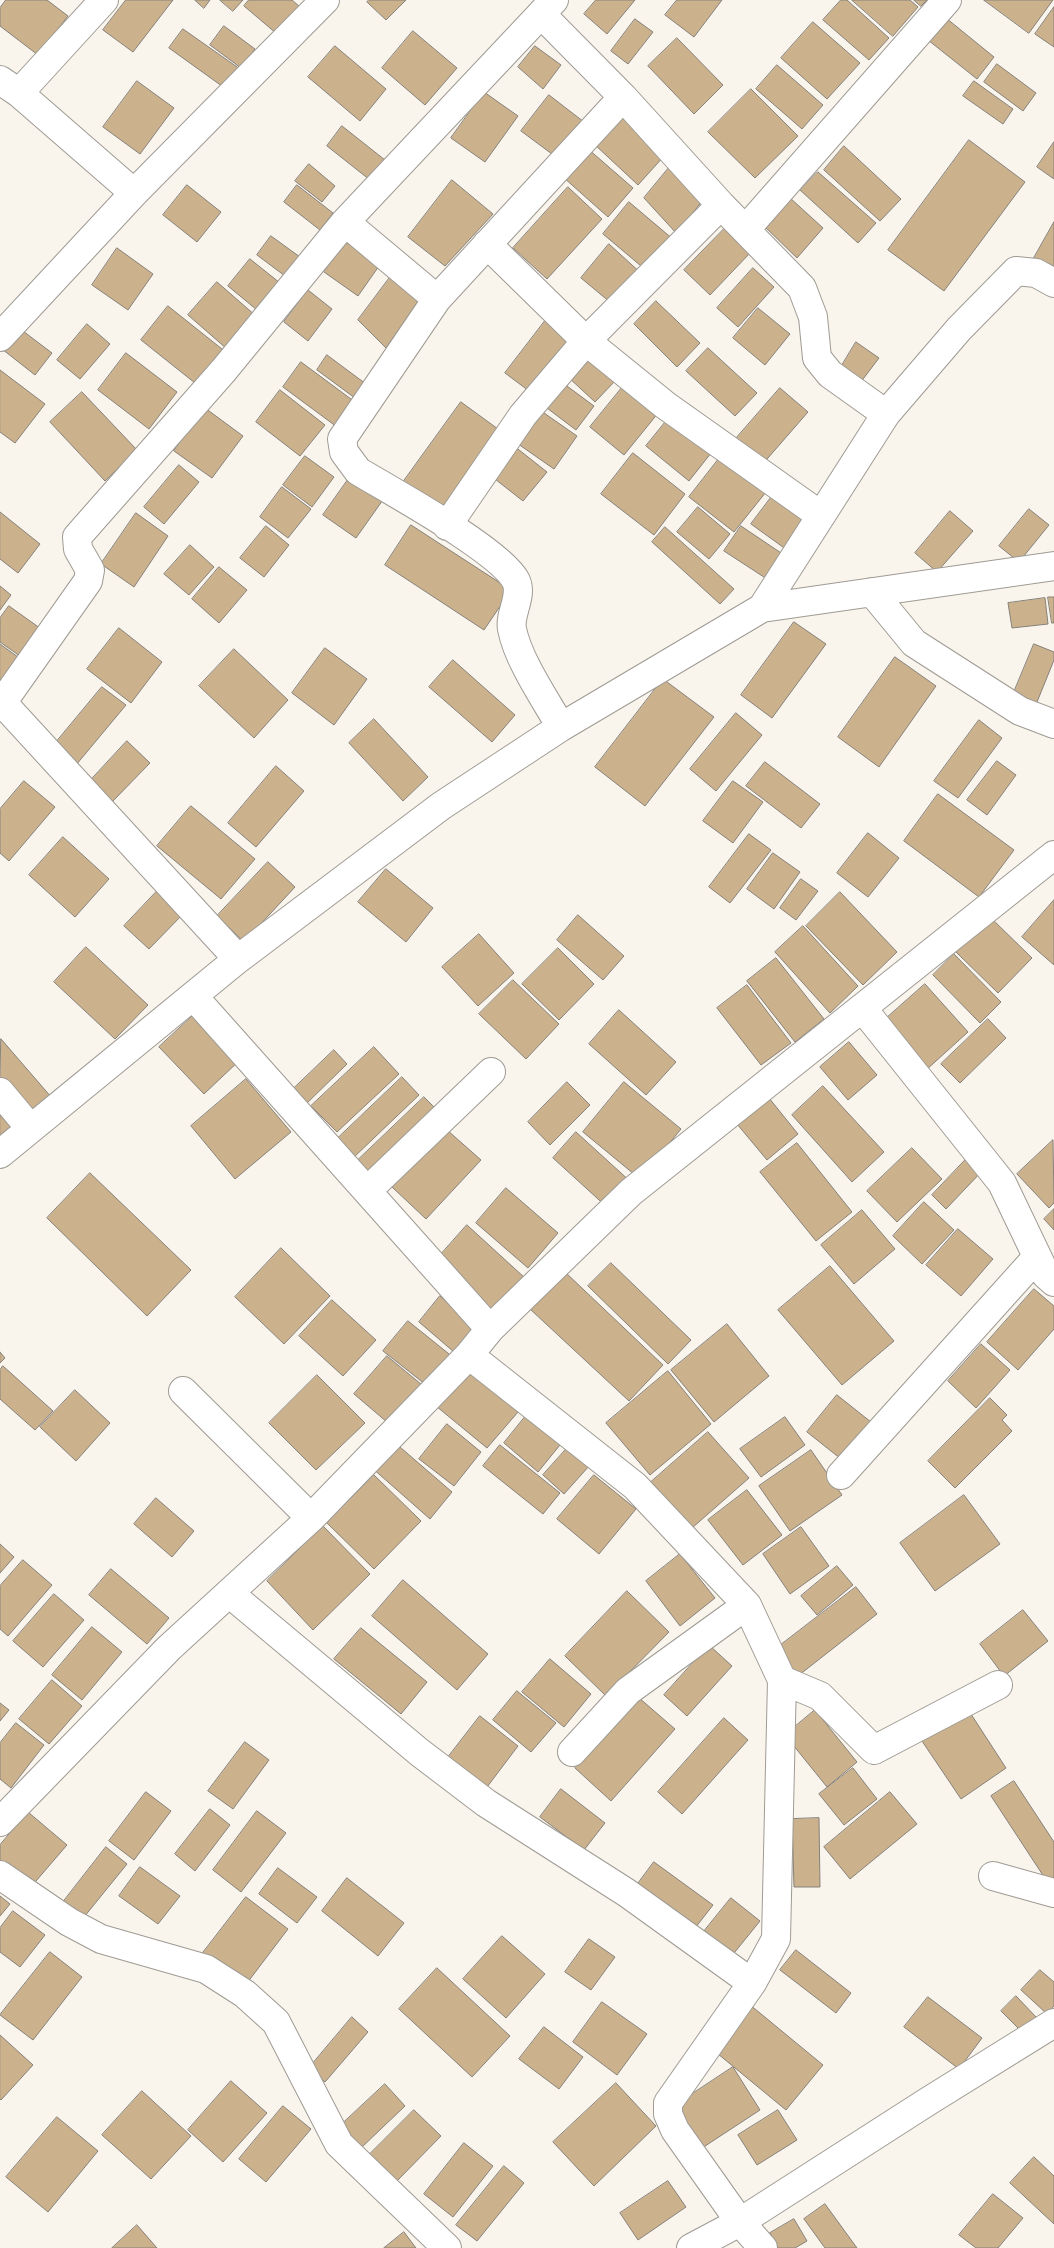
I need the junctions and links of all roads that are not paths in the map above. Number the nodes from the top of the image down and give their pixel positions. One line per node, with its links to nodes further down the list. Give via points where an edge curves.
1 (104, 0): 5 (street)
2 (325, 0): 7 (street)
3 (947, 0): 10 (street)
4 (547, 7): 6 (street); 9 (street)
5 (10, 86): 7 (street)
6 (623, 97): 8 (street); 11 (street)
7 (134, 193): 14 (street)
8 (721, 205): 10 (street); 15 (street)
9 (345, 222): 13 (street); 22 (street, via 224,370 77,537 78,550 90,570 88,581)
10 (746, 229): 16 (street, via 802,288 813,317 818,358 830,374)
11 (487, 244): 13 (street); 15 (street)
12 (1054, 283): 16 (street, via 1036,273 1016,271 959,329)
13 (437, 299): 18 (street, via 342,439 344,452 358,471)
14 (0, 337)
15 (586, 341): 17 (street, via 664,405); 18 (street, via 523,415)
16 (886, 414): 17 (street)
17 (820, 515): 21 (street)
18 (447, 526): 24 (street, via 499,560 516,581 518,594 511,627 517,648)
19 (1054, 566): 20 (street)
20 (872, 592): 21 (street); 23 (street, via 914,643 1020,711)
21 (762, 608): 24 (street)
22 (1, 701): 26 (street)
23 (1054, 724)
24 (561, 727): 26 (street, via 441,806)
25 (1054, 856): 28 (street)
26 (238, 959): 27 (street)
27 (194, 997): 31 (street); 33 (street)
28 (863, 1009): 34 (street, via 1002,1183); 36 (street, via 631,1192)
29 (491, 1072): 33 (street)
30 (0, 1092): 31 (street)
31 (30, 1128): 32 (street)
32 (0, 1154)
33 (367, 1191): 36 (street)
34 (1037, 1257): 35 (street, via 1046,1276); 39 (street)
35 (1054, 1282)
36 (490, 1329): 37 (street)
37 (469, 1355): 40 (street); 42 (street, via 635,1486)
38 (183, 1391): 40 (street)
39 (841, 1475)
40 (311, 1518): 41 (street)
41 (229, 1593): 46 (street, via 169,1648); 50 (street, via 419,1752 486,1803 627,1893)
42 (747, 1604): 43 (street); 45 (street, via 628,1691)
43 (782, 1680): 44 (street, via 820,1696 874,1750); 50 (street, via 776,1939)
44 (998, 1686)
45 (572, 1752)
46 (0, 1822)
47 (0, 1875): 53 (street, via 69,1922 101,1939 206,1969 245,1994 276,2022 339,2144)
48 (993, 1876): 49 (street)
49 (1054, 1893)
50 (752, 1983): 52 (street, via 668,2103 667,2109 675,2130)
51 (1054, 2023): 52 (street)
52 (740, 2222): 54 (street); 55 (street)
53 (447, 2248)
54 (691, 2248)
55 (763, 2248)

